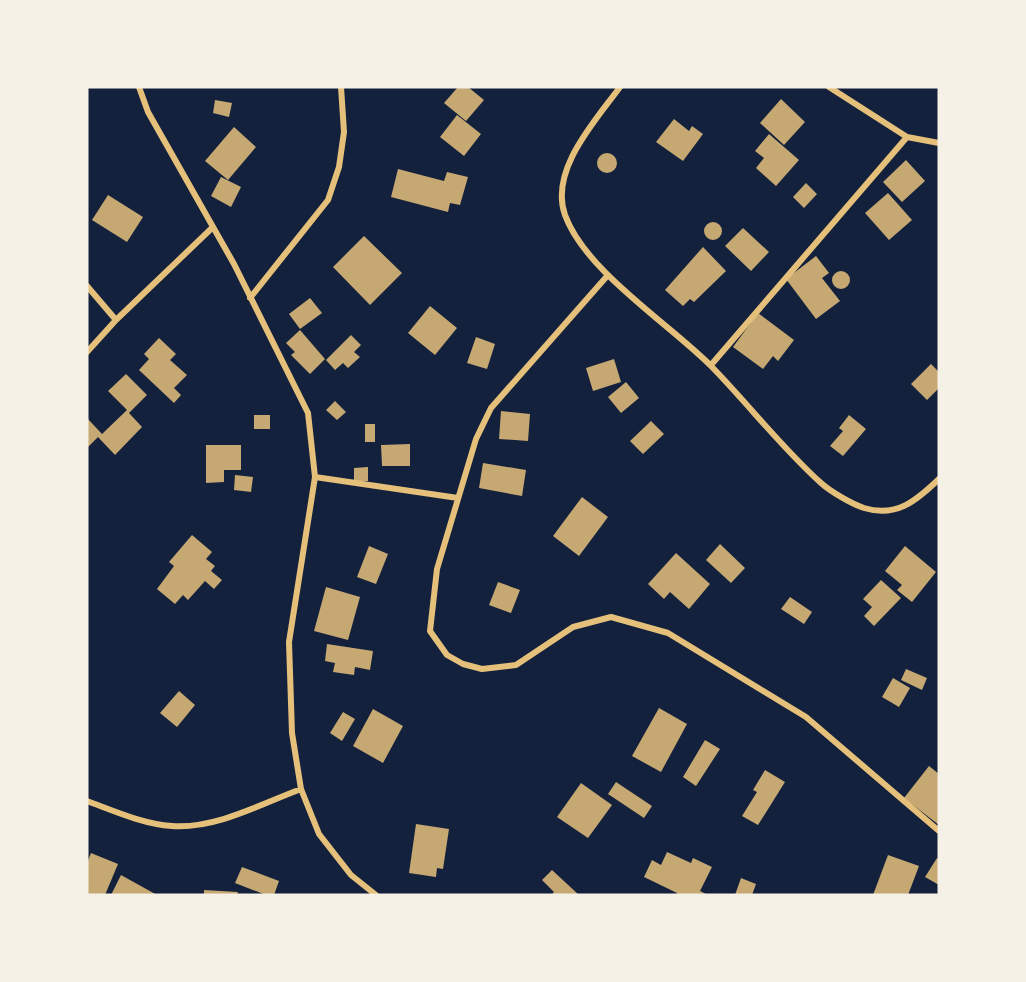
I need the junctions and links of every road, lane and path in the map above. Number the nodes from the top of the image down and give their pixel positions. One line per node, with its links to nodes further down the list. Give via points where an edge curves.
1 (139, 87): 7 (street, via 148,112)
2 (340, 87): 10 (street, via 344,132 339,167 328,200)
3 (620, 87): 8 (street, via 578,142 563,178 564,214)
4 (829, 87): 5 (street)
5 (907, 137): 6 (street); 13 (street)
6 (939, 143)
7 (213, 227): 10 (street); 11 (street)
8 (608, 274): 13 (street); 16 (street, via 491,408 476,439)
9 (87, 286): 11 (street)
10 (250, 297): 14 (street, via 308,413)
11 (116, 320): 12 (street)
12 (87, 352)
13 (711, 365): 15 (street, via 822,484 864,508 894,511 916,502)
14 (315, 477): 16 (street); 17 (street, via 289,642 292,734)
15 (939, 479)
16 (458, 498): 19 (street, via 437,569 430,631 447,655 482,669 516,665 573,627 610,618 668,633 806,717)
17 (301, 789): 18 (street, via 206,824 141,820); 20 (street, via 319,834 351,875)
18 (87, 801)
19 (939, 831)
20 (376, 895)

